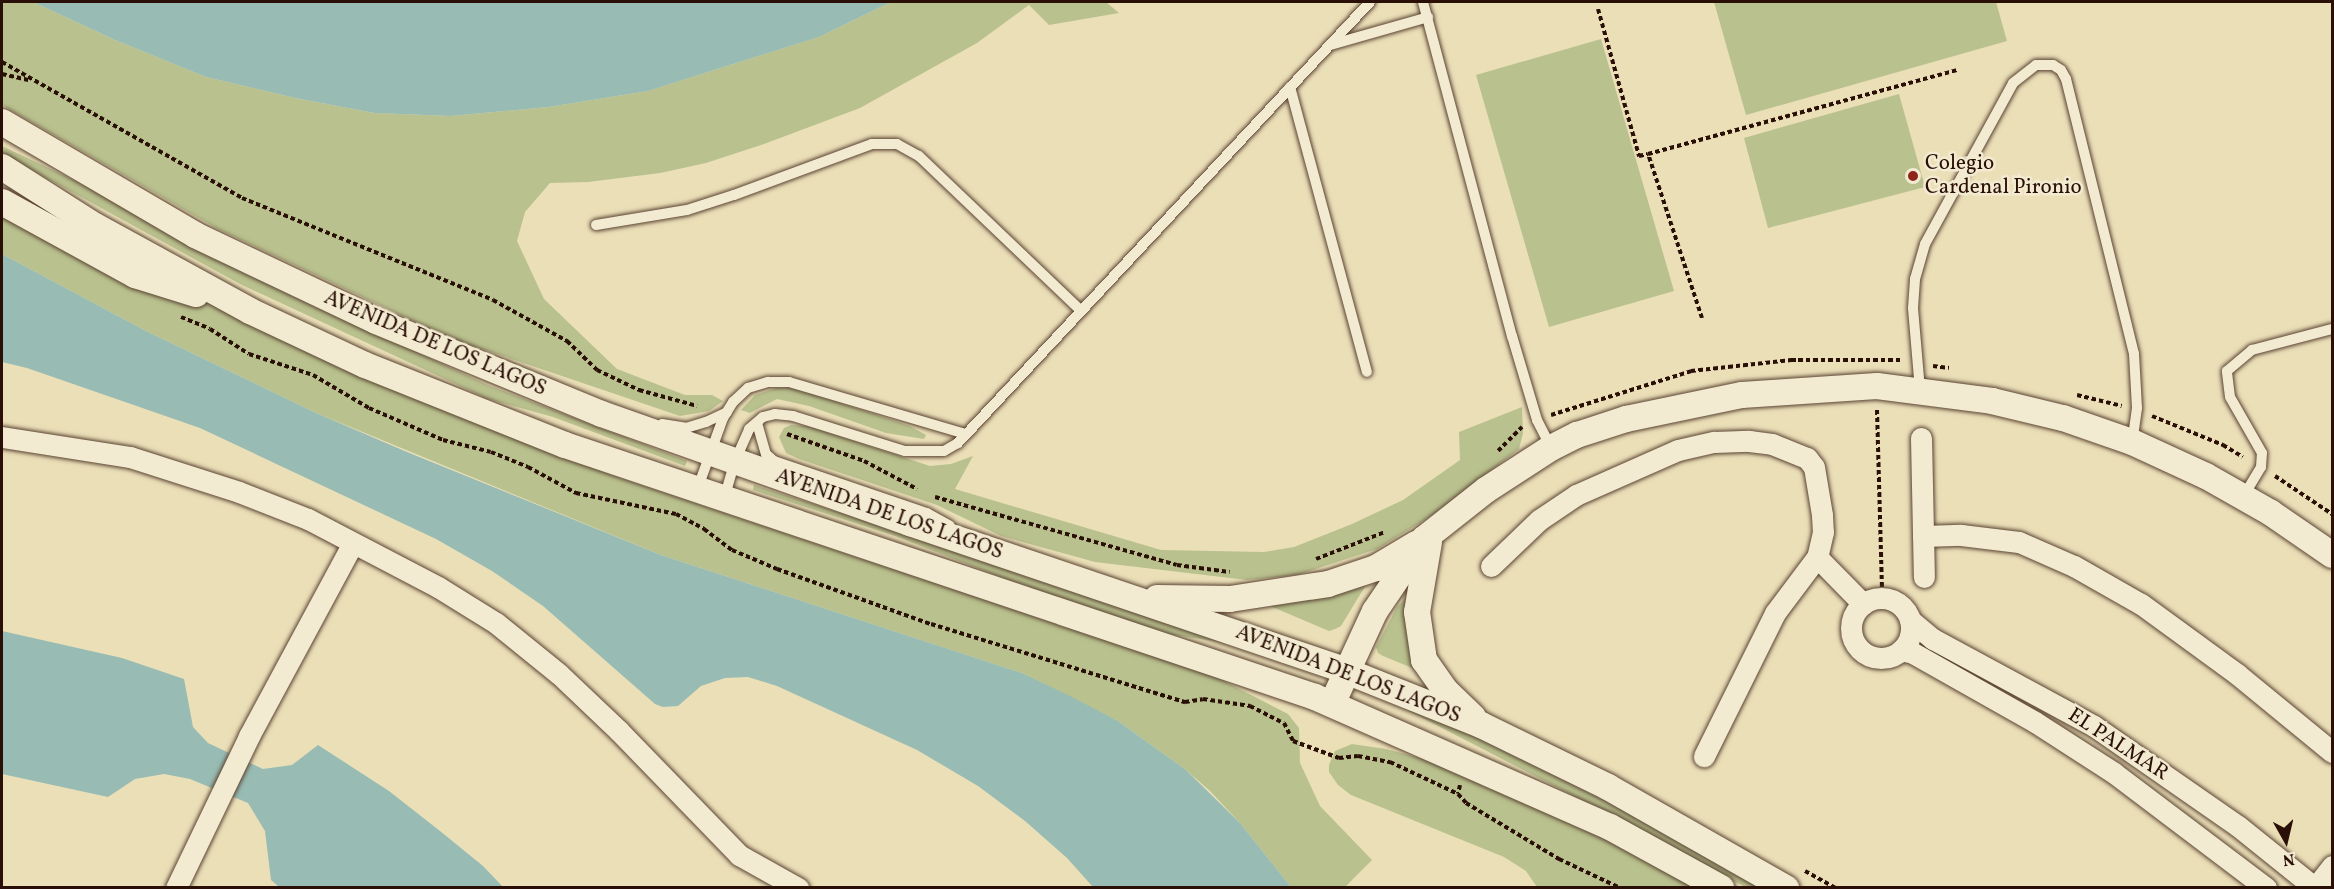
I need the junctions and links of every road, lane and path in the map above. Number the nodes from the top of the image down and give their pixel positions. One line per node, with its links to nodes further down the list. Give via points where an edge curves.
1 (1370, 2): 5 (lane)
2 (1423, 2): 4 (lane)
3 (1598, 9): 12 (path, via 1639,156)
4 (1428, 17): 5 (lane); 31 (lane)
5 (1329, 45): 10 (lane)
6 (2, 62): 9 (path)
7 (1957, 70): 12 (path)
8 (2, 74): 9 (path)
9 (35, 81): 30 (path, via 242,198 493,300 567,341 597,370 639,390 685,405)
10 (1290, 87): 16 (lane); 25 (lane)
11 (2, 122): 21 (street, AVENIDA DE LOS LAGOS, via 195,235 330,301)
12 (1648, 154): 19 (path)
13 (2, 167): 17 (street, AVENIDA DE LOS LAGOS, via 95,226)
14 (2, 202): 17 (street, via 135,275)
15 (596, 225): 16 (lane, via 687,210 872,144 897,144 919,156)
16 (1082, 310): 33 (lane)
17 (250, 311): 41 (street, AVENIDA DE LOS LAGOS, via 365,365 566,445)
18 (178, 316): 70 (path, via 210,329 249,354 313,375 369,408 443,440 491,452 528,467 576,493 676,514 752,560 931,624 1185,702 1203,699 1250,706 1284,723 1293,741 1340,758 1358,756 1389,762)
19 (1702, 318)
20 (2332, 329): 40 (lane, via 2252,350 2227,371 2230,397 2262,453)
21 (448, 351): 30 (lane, via 661,424 686,428); 39 (street, AVENIDA DE LOS LAGOS, via 602,414)
22 (1888, 359): 23 (path); 26 (path); 31 (path, via 1791,360 1691,371)
23 (1917, 363): 24 (path); 27 (lane); 29 (lane, via 1913,308 1915,279 1925,244 2013,83 2044,63 2061,70 2066,79 2134,354)
24 (1950, 369)
25 (1367, 372)
26 (1881, 387): 27 (street); 37 (street, via 1742,395 1626,419); 59 (path, via 1876,403)
27 (1920, 391): 36 (street, via 1992,401 2063,418)
28 (2071, 393): 29 (path)
29 (2137, 410): 36 (lane); 40 (path, via 2223,445)
30 (727, 412): 33 (lane, via 748,388 768,382 789,382); 39 (lane)
31 (1537, 420): 37 (lane); 38 (path, via 1516,429)
32 (757, 423): 33 (lane, via 775,414 793,416 905,451 944,451); 39 (lane); 42 (path, via 864,461); 51 (lane, via 766,454 774,461 927,513)
33 (966, 434)
34 (2, 436): 50 (street, via 130,457 239,492 308,519)
35 (1921, 438): 48 (street)
36 (2132, 442): 44 (street)
37 (1551, 448): 49 (street, via 1486,490)
38 (1492, 455)
39 (723, 457): 41 (lane); 45 (lane); 51 (street, AVENIDA DE LOS LAGOS)
40 (2261, 467): 44 (lane); 46 (path)
41 (697, 490): 45 (street, AVENIDA DE LOS LAGOS)
42 (920, 491)
43 (930, 495): 56 (path, via 1177,566)
44 (2243, 497): 52 (street)
45 (724, 499): 63 (street, AVENIDA DE LOS LAGOS)
46 (2332, 514)
47 (1392, 529): 54 (path)
48 (1923, 536): 57 (street); 66 (street, via 1961,535 2019,542 2074,566 2151,611 2237,674)
49 (1427, 537): 58 (street, via 1376,568 1328,584 1230,599); 62 (street, via 1376,611); 64 (street, via 1417,612 1424,660 1445,690)
50 (353, 543): 72 (street, via 249,736); 73 (street, via 438,587 496,623 559,674 619,731 739,855)
51 (994, 552): 58 (street, AVENIDA DE LOS LAGOS)
52 (2332, 555)
53 (1817, 557): 55 (street, via 1822,532 1814,467 1797,453 1749,441 1714,442 1678,450 1595,486 1539,520); 59 (street, EL PALMAR); 67 (street, via 1775,613)
54 (1311, 561)
55 (1491, 566)
56 (1241, 574)
57 (1924, 577)
58 (1134, 598): 62 (street, AVENIDA DE LOS LAGOS)
59 (1873, 601): 60 (street, EL PALMAR, via 1900,604); 61 (street, via 1856,611 1851,629 1858,647 1884,658)
60 (1910, 620): 61 (street, via 1910,637); 65 (street, EL PALMAR, via 1933,639 2094,726)
61 (1901, 650): 69 (street, EL PALMAR, via 1913,653 2025,717)
62 (1346, 671): 63 (street); 64 (street, AVENIDA DE LOS LAGOS)
63 (1332, 704): 68 (street, AVENIDA DE LOS LAGOS)
64 (1481, 725): 76 (street, AVENIDA DE LOS LAGOS, via 1608,787)
65 (2126, 748): 69 (street); 78 (street, EL PALMAR, via 2238,826)
66 (2332, 752)
67 (1704, 756)
68 (1466, 761): 70 (path); 75 (street, AVENIDA DE LOS LAGOS, via 1610,827)
69 (2114, 773): 77 (street, EL PALMAR)
70 (1458, 794): 74 (path, via 1466,803 1559,859)
71 (2332, 866): 78 (street)
72 (176, 888)
73 (798, 888)
74 (1620, 888)
75 (1721, 888)
76 (1786, 888)
77 (2266, 888)
78 (2315, 888)

